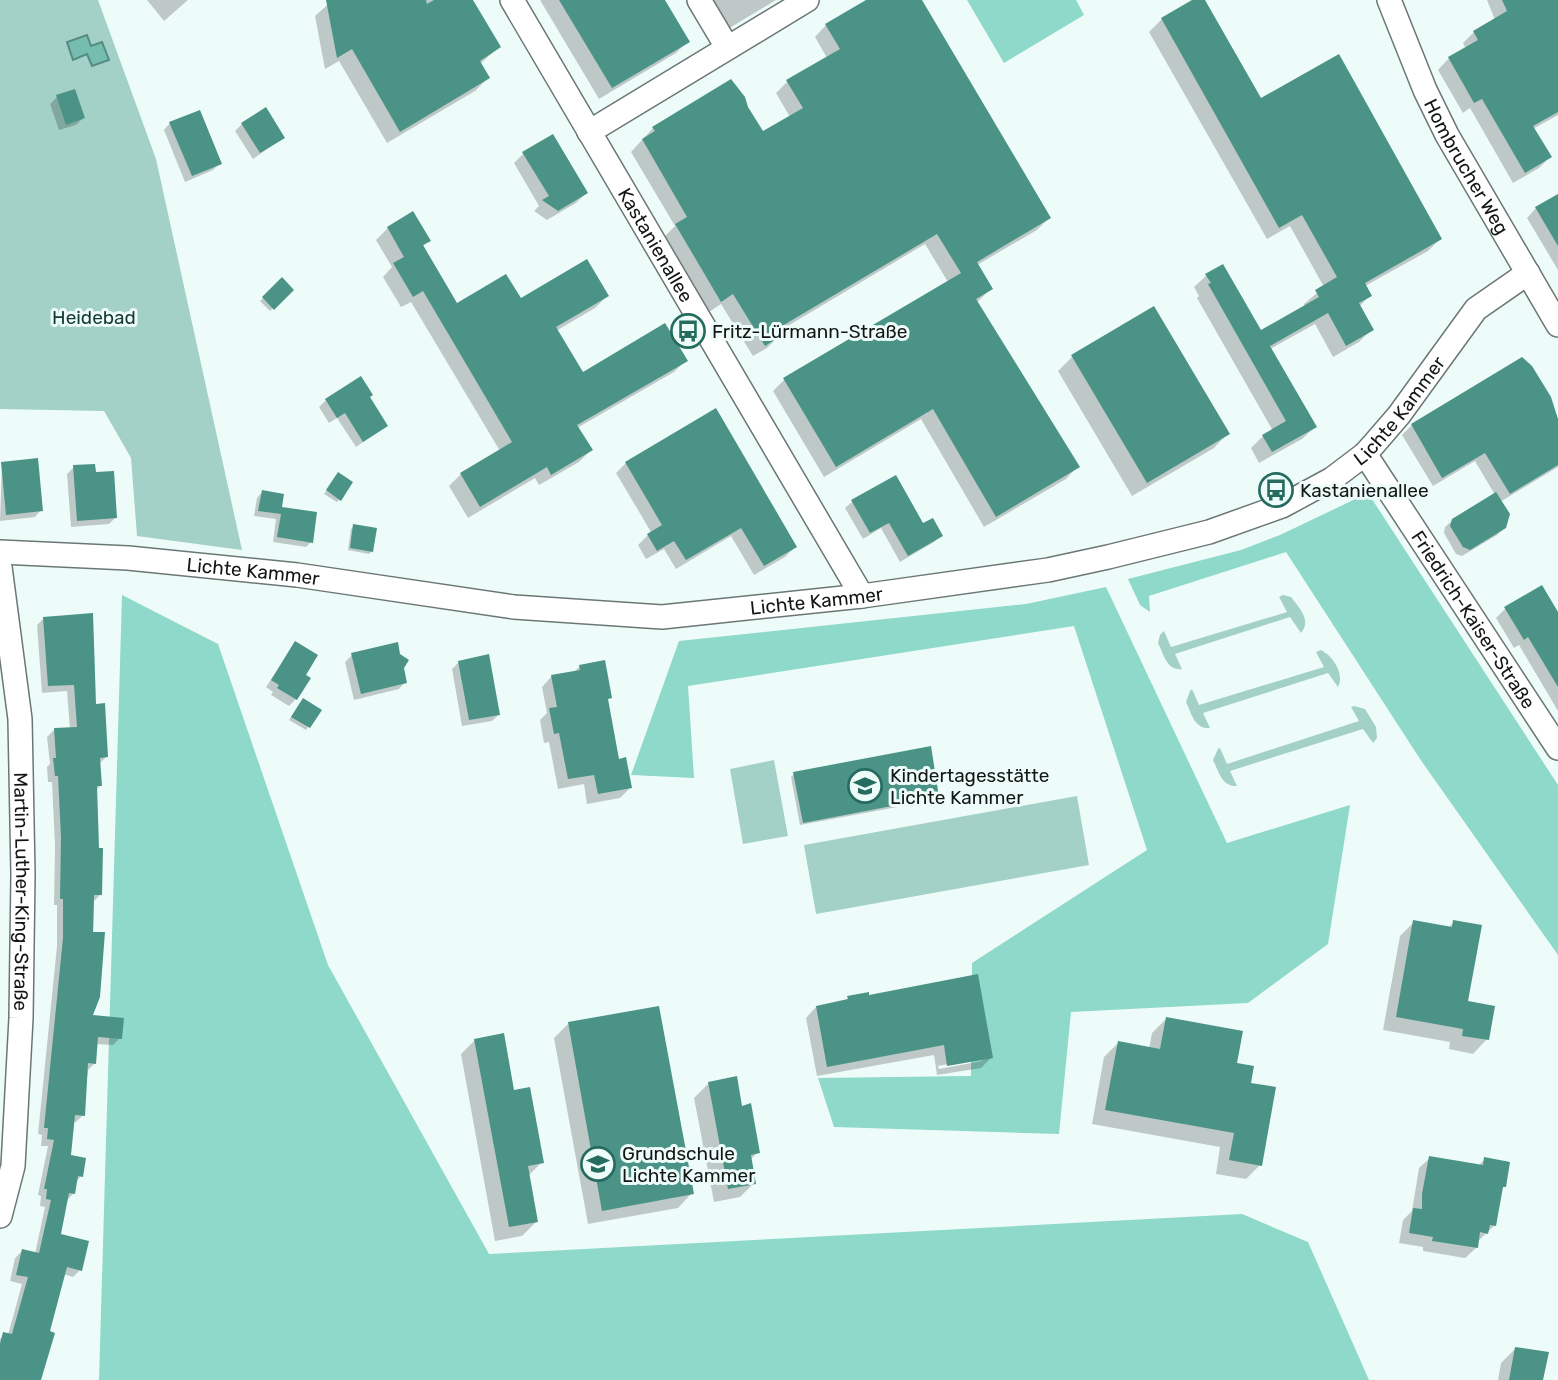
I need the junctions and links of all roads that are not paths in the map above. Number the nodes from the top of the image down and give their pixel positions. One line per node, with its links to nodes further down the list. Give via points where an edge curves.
1 (512, 0): 6 (street, Kastanienallee)
2 (699, 0): 5 (street)
3 (807, 0): 5 (street)
4 (1389, 0): 7 (street, Hombrucher Weg, via 1447,135)
5 (727, 47): 6 (street)
6 (589, 132): 12 (street, Kastanienallee)
7 (1528, 273): 8 (street, Hombrucher Weg); 9 (street, Lichte Kammer, via 1476,309)
8 (1558, 325)
9 (1365, 454): 12 (street, Lichte Kammer, via 1332,479 1282,506 1209,532 1048,570); 13 (street, Friedrich-Kaiser-Straße)
10 (0, 552): 12 (street, Lichte Kammer, via 128,558 297,575 514,607 662,617)
11 (0, 567): 14 (street, Martin-Luther-King-Straße, via 20,719 23,874 13,1166)
12 (862, 596)
13 (1558, 748)
14 (0, 1216)

